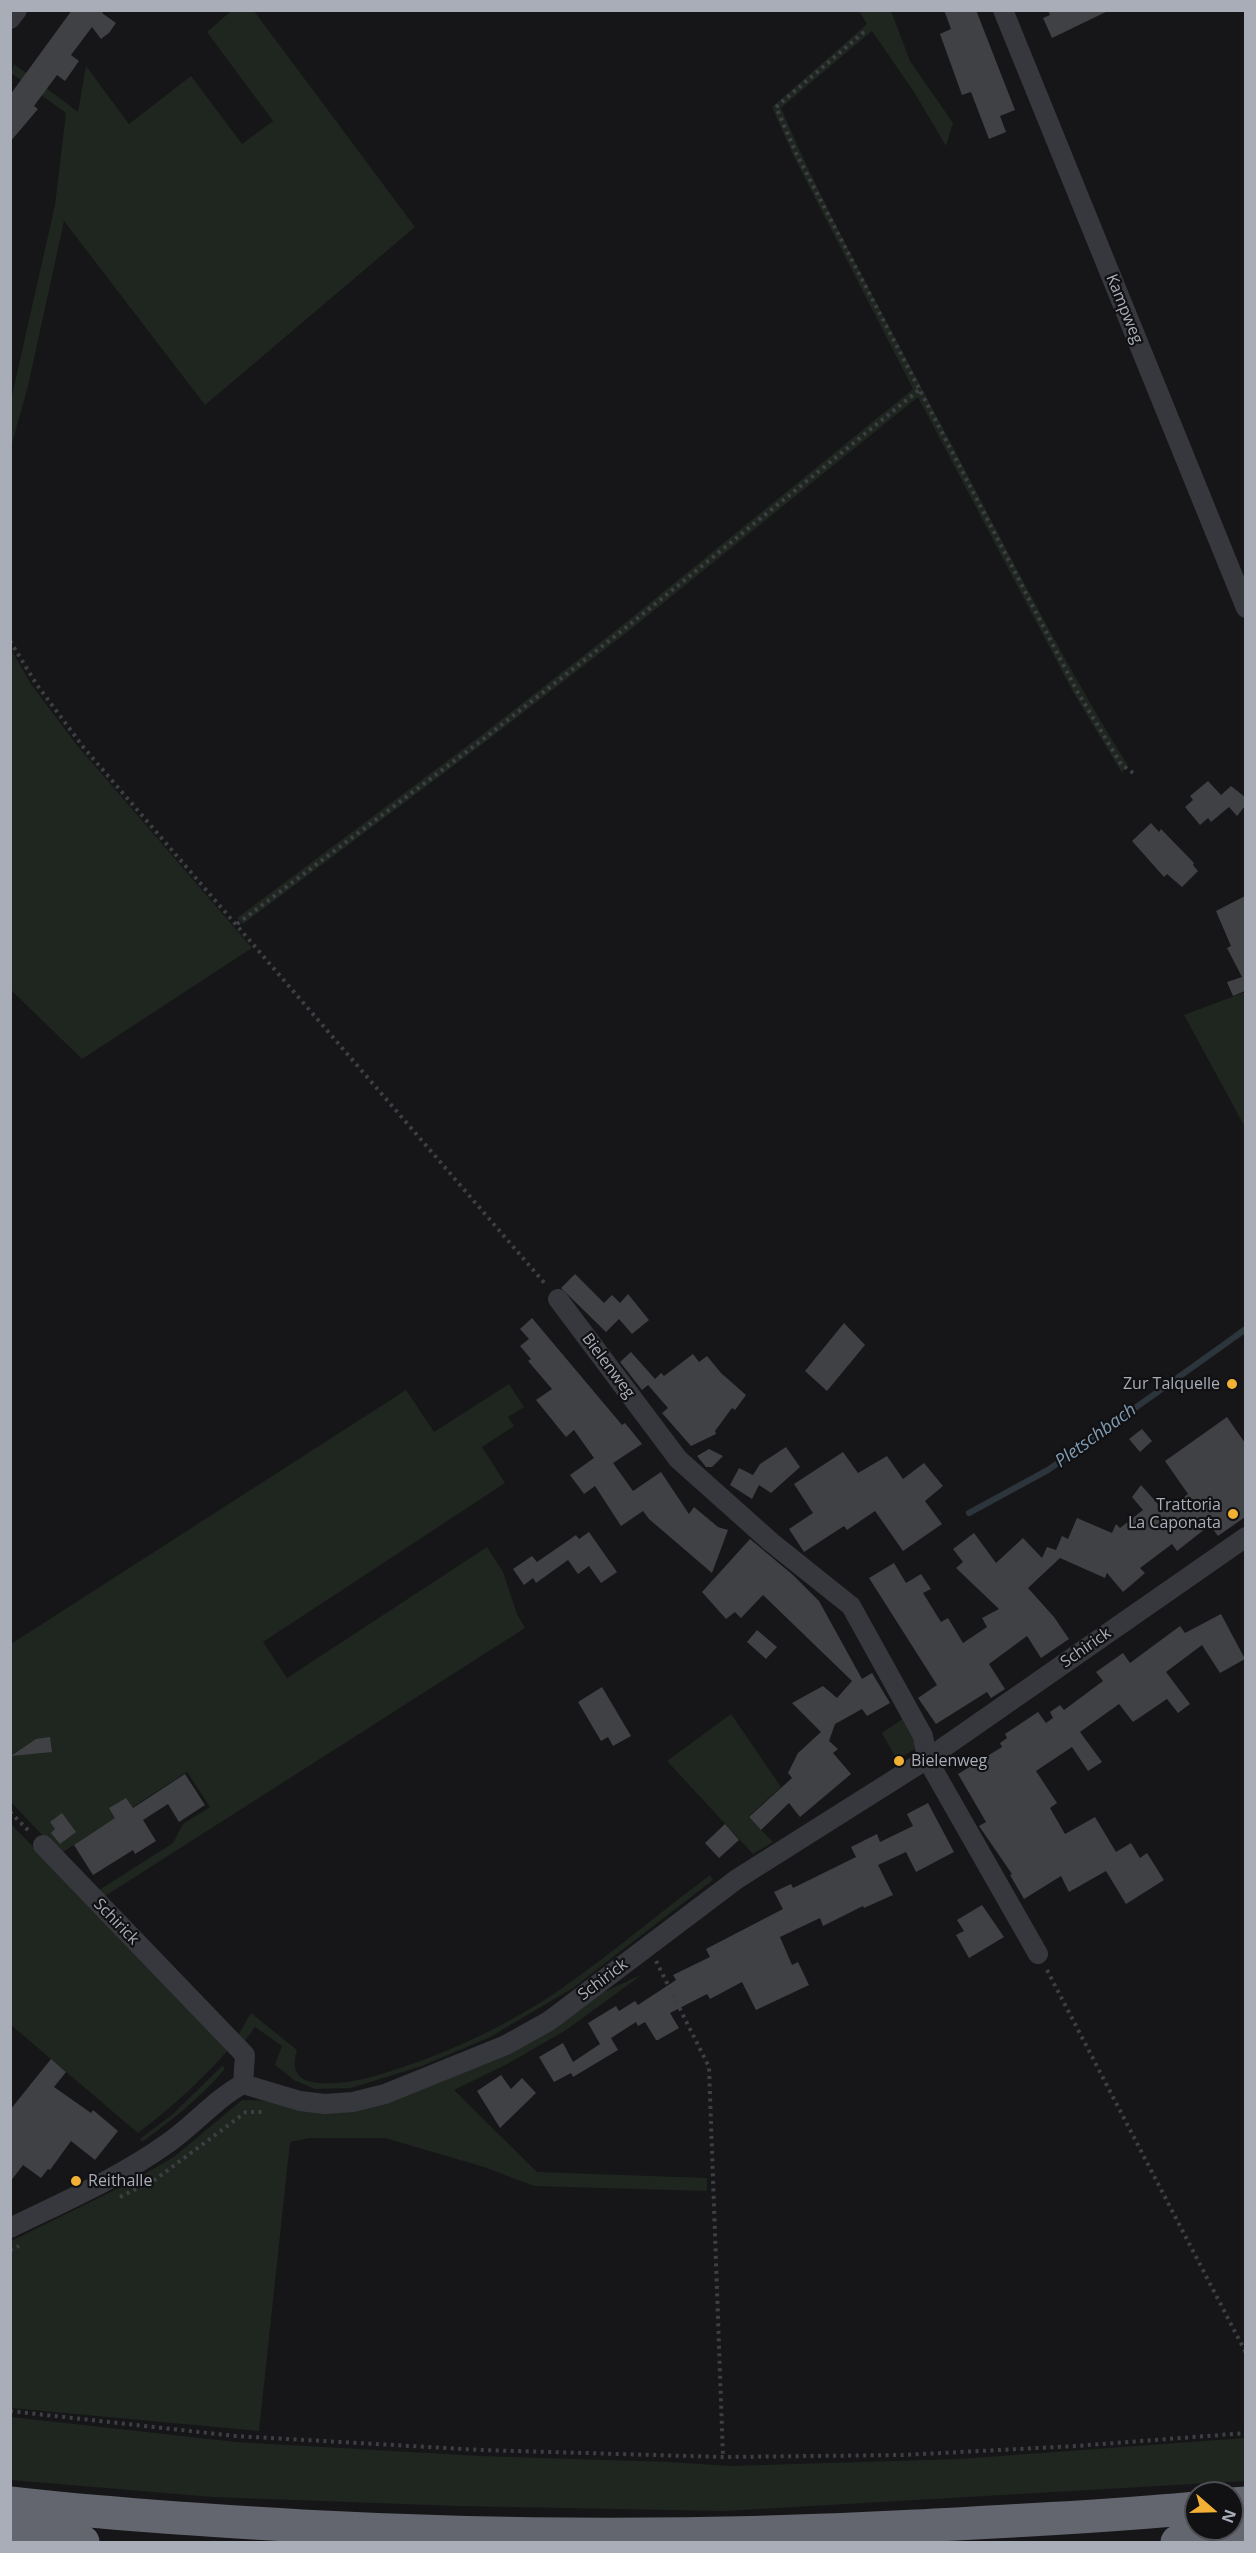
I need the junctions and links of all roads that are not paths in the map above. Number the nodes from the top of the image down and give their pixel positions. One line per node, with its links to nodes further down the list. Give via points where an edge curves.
1 (17, 10): 3 (street)
2 (1003, 10): 4 (street, Kampweg)
3 (10, 19)
4 (1245, 608)
5 (558, 1299): 7 (street, Bielenweg, via 678,1459 771,1542 851,1606 923,1736)
6 (1245, 1537): 7 (street, Schirick)
7 (927, 1759): 9 (street); 10 (street, Schirick, via 736,1879 549,2020 506,2045 385,2094 353,2102 300,2101)
8 (43, 1845): 10 (street, Schirick, via 245,2055)
9 (1038, 1954)
10 (243, 2084): 11 (street, via 229,2091 167,2144 128,2169)
11 (10, 2228)
12 (10, 2503): 13 (highway, via 232,2522 418,2532 593,2535 777,2533)
13 (1184, 2509)
14 (10, 2536): 16 (highway)
15 (1245, 2536): 17 (highway)
16 (83, 2542)
17 (1177, 2542)

